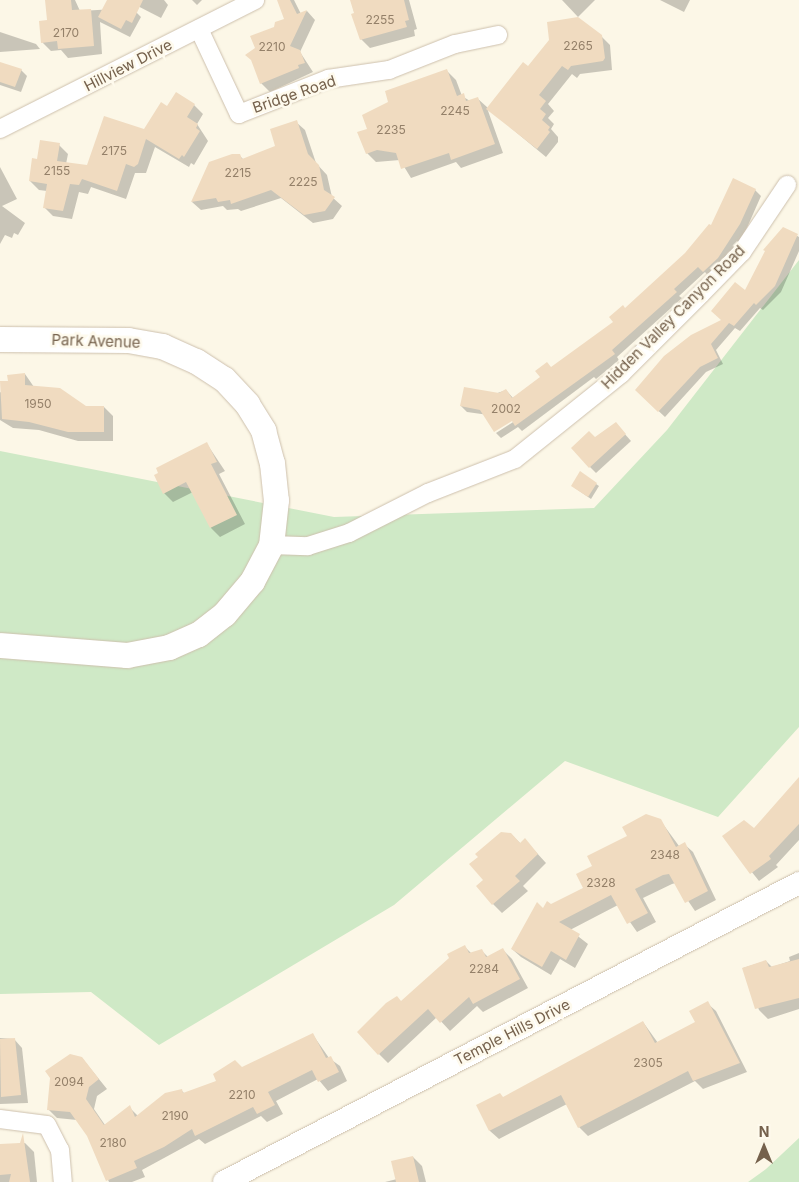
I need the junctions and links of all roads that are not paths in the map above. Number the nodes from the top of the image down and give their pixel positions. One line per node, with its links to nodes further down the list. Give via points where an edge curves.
1 (255, 0): 2 (street, Hillview Drive)
2 (199, 29): 3 (street, Bridge Road, via 238,114 328,79 389,70 455,44); 4 (street, Hillview Drive)
3 (498, 35)
4 (0, 129)
5 (787, 185): 7 (street, Hidden Valley Canyon Road, via 742,252 701,294 621,374 515,459 428,493 349,533 308,546)
6 (0, 339): 7 (main road, Park Avenue, via 128,340 162,346 224,379 247,404 263,430 272,463 276,500)
7 (271, 545): 8 (main road, Park Avenue, via 252,580 224,614 198,634 169,647 127,655)
8 (0, 645)
9 (799, 883): 12 (street, Temple Hills Drive)
10 (0, 1120): 11 (street, via 47,1125 60,1150)
11 (63, 1182)
12 (224, 1182)

